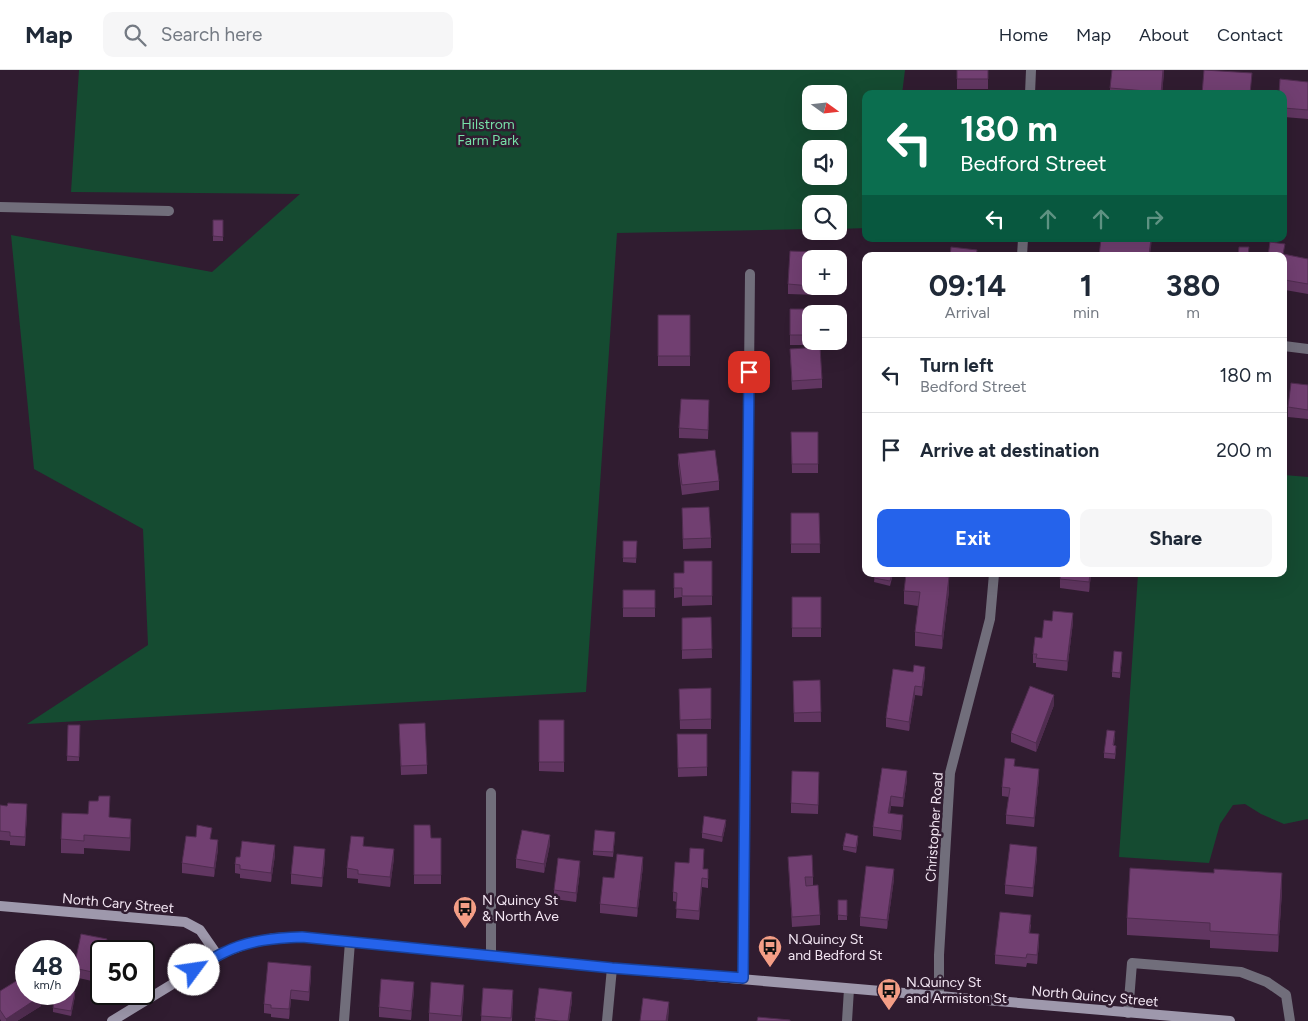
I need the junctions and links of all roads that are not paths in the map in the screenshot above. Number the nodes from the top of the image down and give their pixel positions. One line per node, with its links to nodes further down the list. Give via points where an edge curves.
1 (1031, 70): 2 (street)
2 (1030, 90)
3 (0, 207): 4 (street)
4 (169, 211)
5 (750, 274): 15 (street)
6 (1287, 346): 7 (street)
7 (1308, 348)
8 (994, 577): 17 (street, Christopher Road, via 990,620 950,773)
9 (490, 793): 13 (street)
10 (0, 906): 12 (main road, North Cary Street, via 185,922 200,930)
11 (350, 942): 12 (main road, North Quincy Street, via 276,938 249,943); 13 (main road, North Quincy Street); 21 (street)
12 (218, 956): 20 (main road, North Quincy Street)
13 (491, 956): 14 (main road, North Quincy Street)
14 (612, 968): 15 (main road, North Quincy Street); 22 (street)
15 (743, 978): 16 (main road, North Quincy Street)
16 (849, 988): 17 (main road, North Quincy Street); 23 (street)
17 (939, 997): 18 (main road, North Quincy Street)
18 (1128, 1012): 19 (main road, North Quincy Street); 25 (street, via 1132,963 1241,972 1267,982 1286,995)
19 (1144, 1017): 24 (main road, North Quincy Street)
20 (112, 1021)
21 (344, 1021)
22 (607, 1021)
23 (847, 1021)
24 (1230, 1021)
25 (1290, 1021)

